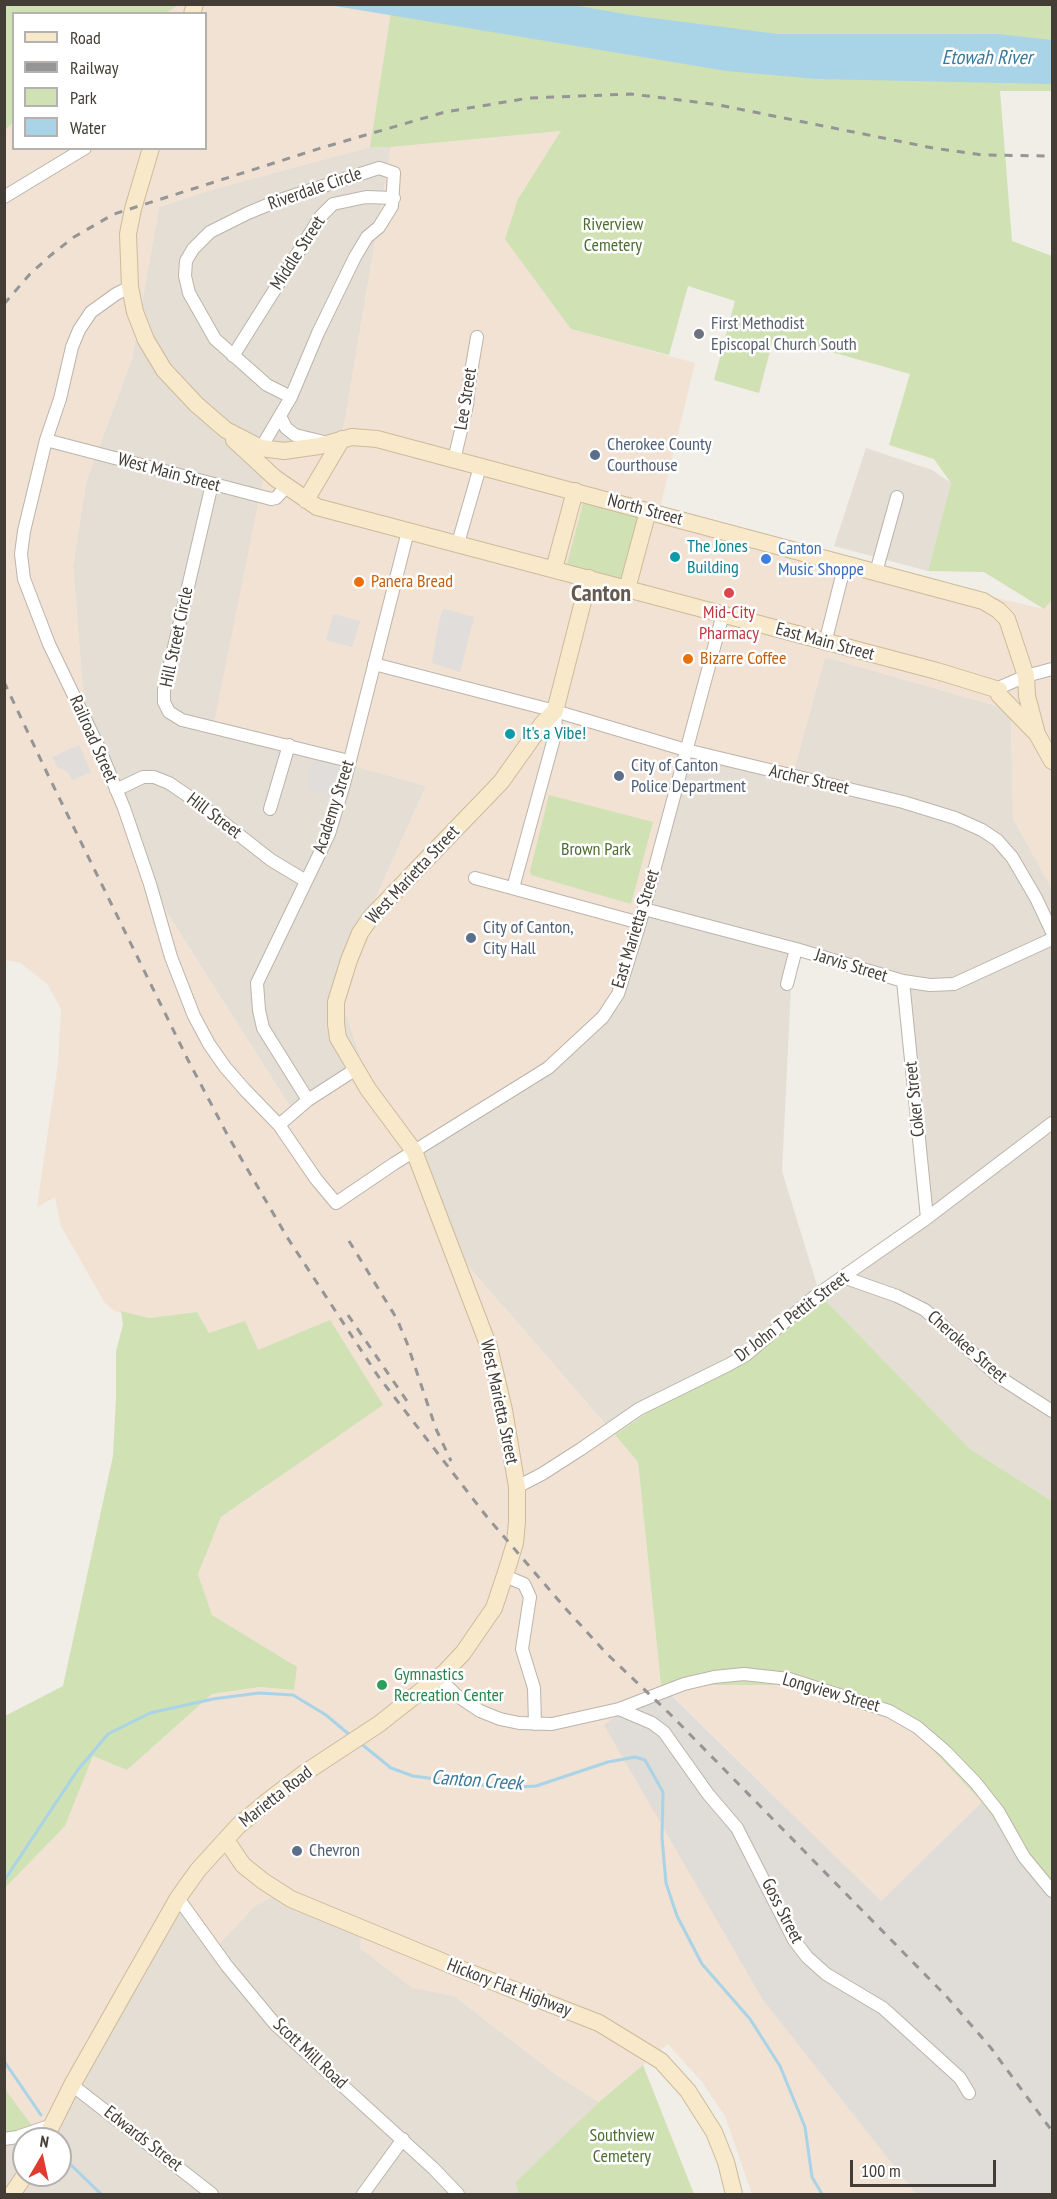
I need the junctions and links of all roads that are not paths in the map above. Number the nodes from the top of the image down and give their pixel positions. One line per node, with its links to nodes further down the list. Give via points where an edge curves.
1 (82, 150): 3 (street)
2 (150, 150): 5 (street, via 129,224)
3 (4, 197)
4 (394, 198): 7 (street, Middle Street, via 366,196 333,204 321,216); 7 (street, Riverdale Circle, via 394,173 379,168 278,201 210,232 186,261 185,276 189,293 215,339); 8 (street, via 379,227 355,256)
5 (130, 287): 10 (street, via 146,340 164,370); 11 (street, Railroad Street, via 99,305 79,330)
6 (477, 337): 14 (street, Lee Street, via 468,405)
7 (233, 356): 8 (street, Riverdale Circle, via 267,385)
8 (291, 397): 9 (street)
9 (280, 416): 12 (street, via 295,435); 13 (street)
10 (226, 430): 13 (street, North Street); 17 (street)
11 (46, 440): 16 (street, West Main Street); 41 (street, Railroad Street, via 24,531 24,579 49,644)
12 (336, 441): 13 (street, North Street, via 284,451); 14 (street, North Street, via 363,436); 20 (street)
13 (261, 448)
14 (454, 460): 15 (street, North Street)
15 (480, 467): 18 (street, North Street); 23 (street)
16 (212, 484): 17 (street, West Main Street, via 271,499); 37 (street, Hill Street Circle, via 164,702 169,712 182,720)
17 (286, 486): 20 (street)
18 (575, 491): 21 (street, North Street); 25 (street)
19 (897, 497): 26 (street)
20 (306, 500): 22 (street, via 336,513)
21 (648, 511): 24 (street, North Street); 28 (street)
22 (408, 531): 23 (street, East Main Street); 31 (street, Academy Street)
23 (458, 543): 25 (street, East Main Street)
24 (845, 564): 26 (street, North Street); 30 (street)
25 (554, 569): 27 (street, East Main Street)
26 (876, 572): 33 (street, North Street, via 991,604 1007,620)
27 (590, 578): 28 (street, East Main Street); 35 (street)
28 (627, 589): 29 (street, East Main Street)
29 (723, 614): 30 (street, East Main Street); 38 (street, East Marietta Street)
30 (825, 643): 34 (street, East Main Street)
31 (374, 664): 35 (street, Archer Street); 39 (street, Academy Street)
32 (1053, 669): 33 (street)
33 (1026, 676): 34 (street); 36 (street)
34 (999, 690): 36 (street)
35 (555, 711): 38 (street, Archer Street); 45 (street, via 556,731); 53 (street, West Marietta Street, via 501,782 360,933 336,1002 338,1038)
36 (1037, 734): 40 (street)
37 (289, 745): 39 (street, Hill Street Circle); 42 (street)
38 (686, 750): 46 (street, East Marietta Street); 48 (street, Archer Street, via 903,802 982,830 1012,857)
39 (350, 761): 44 (street, Academy Street, via 329,834)
40 (1053, 761)
41 (116, 790): 44 (street, Hill Street, via 143,777 169,783 271,860); 56 (street, Railroad Street, via 194,1016 225,1067)
42 (270, 809)
43 (475, 878): 45 (street)
44 (306, 881): 54 (street, Academy Street, via 263,968 256,994 263,1028)
45 (513, 888): 47 (street)
46 (644, 909): 47 (street, East Marietta Street); 50 (street, Jarvis Street)
47 (640, 923): 57 (street, East Marietta Street, via 618,994 603,1017 548,1068)
48 (1053, 932)
49 (1053, 939): 51 (street, Jarvis Street, via 954,984 930,986)
50 (796, 949): 51 (street, Jarvis Street); 52 (street)
51 (903, 981): 58 (street, Coker Street)
52 (787, 984)
53 (356, 1069): 54 (street); 57 (street, West Marietta Street)
54 (308, 1100): 56 (street)
55 (1053, 1123): 58 (street, Dr John T Pettit Street)
56 (279, 1125): 57 (street, Railroad Street, via 336,1203)
57 (414, 1151): 61 (street, West Marietta Street, via 489,1347)
58 (927, 1218): 59 (street, Dr John T Pettit Street)
59 (843, 1277): 60 (street, Cherokee Street, via 925,1310 999,1377); 61 (street, Dr John T Pettit Street, via 746,1354 639,1409)
60 (1053, 1411)
61 (517, 1487): 62 (street, Marietta Road, via 514,1543)
62 (505, 1576): 63 (street, Marietta Road, via 494,1608 463,1653); 65 (street, via 524,1584 530,1597 522,1649 534,1688)
63 (439, 1678): 65 (street, Longview Street, via 480,1711 500,1719); 66 (street, Marietta Road, via 379,1725 296,1778)
64 (620, 1709): 65 (street, Longview Street); 67 (street, Longview Street, via 684,1684 744,1674 789,1679 890,1711 917,1727 975,1782 998,1811 1024,1857); 70 (street, Goss Street, via 663,1732 737,1828 794,1940 807,1957 826,1974 883,2008 960,2078)
65 (535, 1724)
66 (226, 1840): 68 (street, Marietta Road); 76 (street, Hickory Flat Highway, via 243,1865 291,1899 599,2023 661,2061 688,2091 714,2132)
67 (1053, 1891)
68 (178, 1898): 69 (street, Marietta Road); 72 (street, Scott Mill Road, via 275,2024)
69 (72, 2085): 71 (street, Marietta Road); 73 (street, Edwards Street)
70 (969, 2093)
71 (51, 2127)
72 (402, 2139): 74 (street); 75 (street, Scott Mill Road)
73 (212, 2194)
74 (363, 2194)
75 (458, 2194)
76 (734, 2194)

